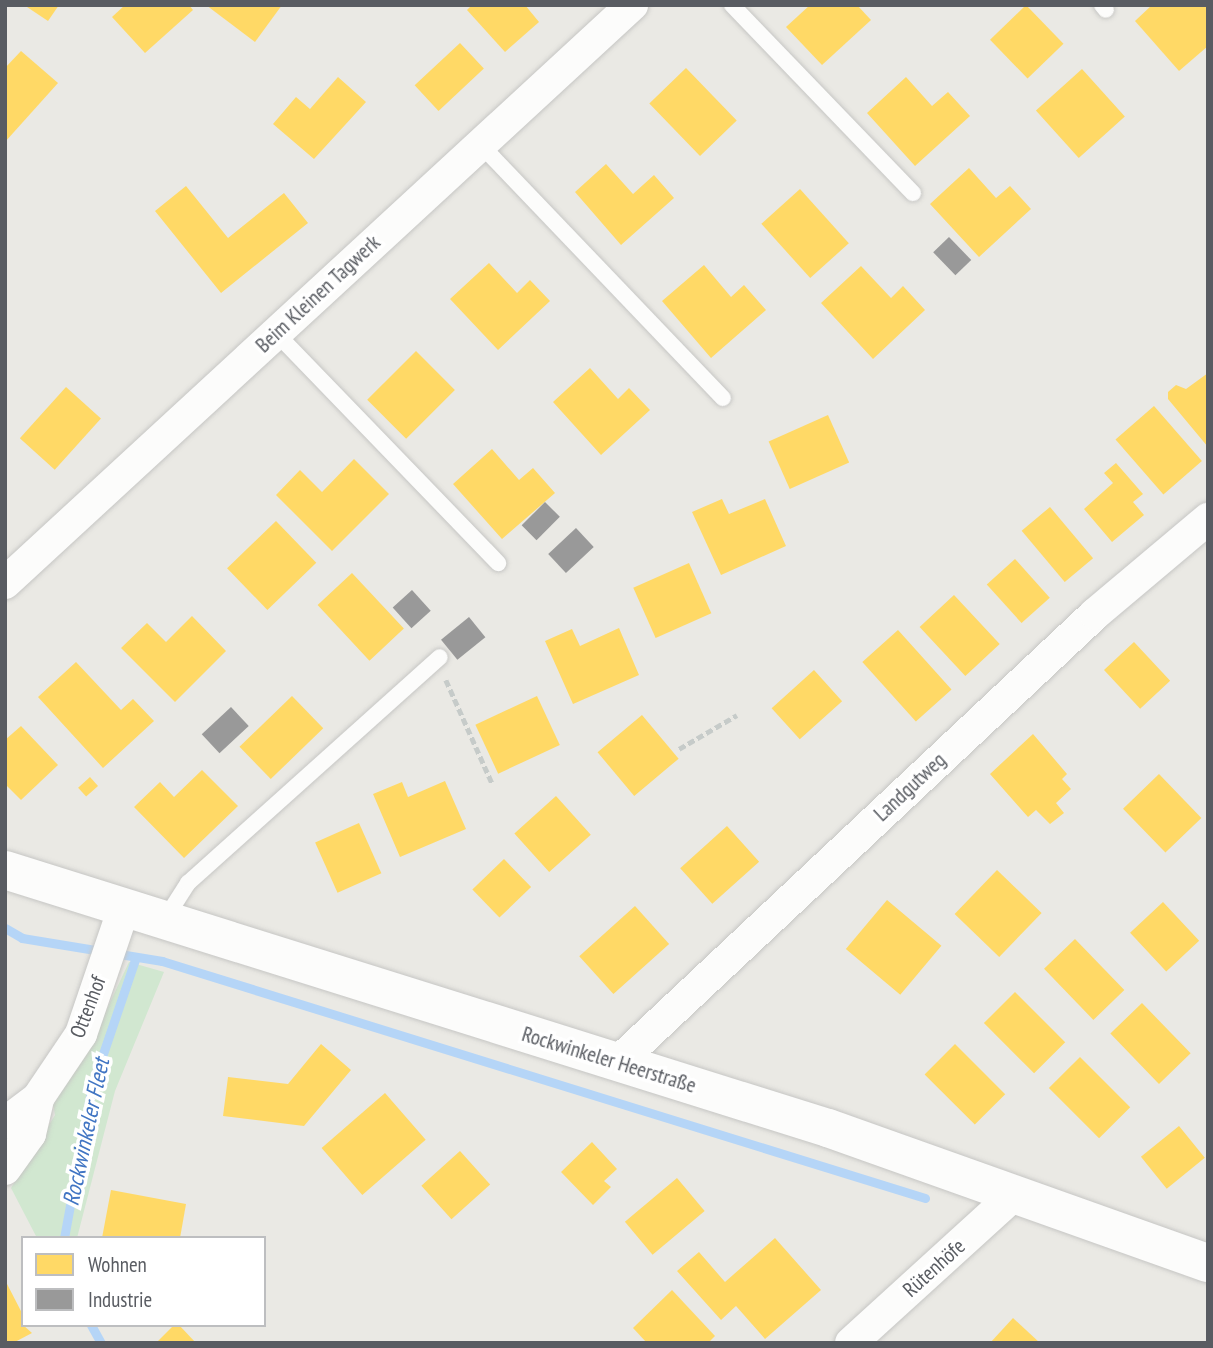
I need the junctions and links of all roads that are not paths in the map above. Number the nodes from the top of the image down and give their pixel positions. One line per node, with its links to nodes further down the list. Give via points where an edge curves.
1 (632, 5): 3 (street, Beim Kleinen Tagwerk)
2 (732, 5): 4 (lane)
3 (481, 145): 5 (street, Beim Kleinen Tagwerk); 6 (lane)
4 (912, 193)
5 (276, 333): 8 (lane); 9 (street, Beim Kleinen Tagwerk)
6 (723, 398)
7 (1208, 519): 14 (street, Landgutweg, via 1095,614)
8 (498, 563)
9 (5, 583)
10 (438, 658): 12 (lane, via 188,883)
11 (5, 870): 13 (main road, Rockwinkeler Heerstraße)
12 (164, 921): 13 (main road, Rockwinkeler Heerstraße); 14 (main road, Rockwinkeler Heerstraße)
13 (114, 938): 15 (street, Ottenhof, via 81,1034)
14 (618, 1062): 18 (main road, Rockwinkeler Heerstraße)
15 (38, 1098): 16 (street, Ottenhof); 17 (street, Ottenhof, via 30,1134)
16 (5, 1123)
17 (5, 1169)
18 (1016, 1193): 19 (main road, Rockwinkeler Heerstraße); 20 (street, Rütenhöfe)
19 (1208, 1263)
20 (851, 1343)

